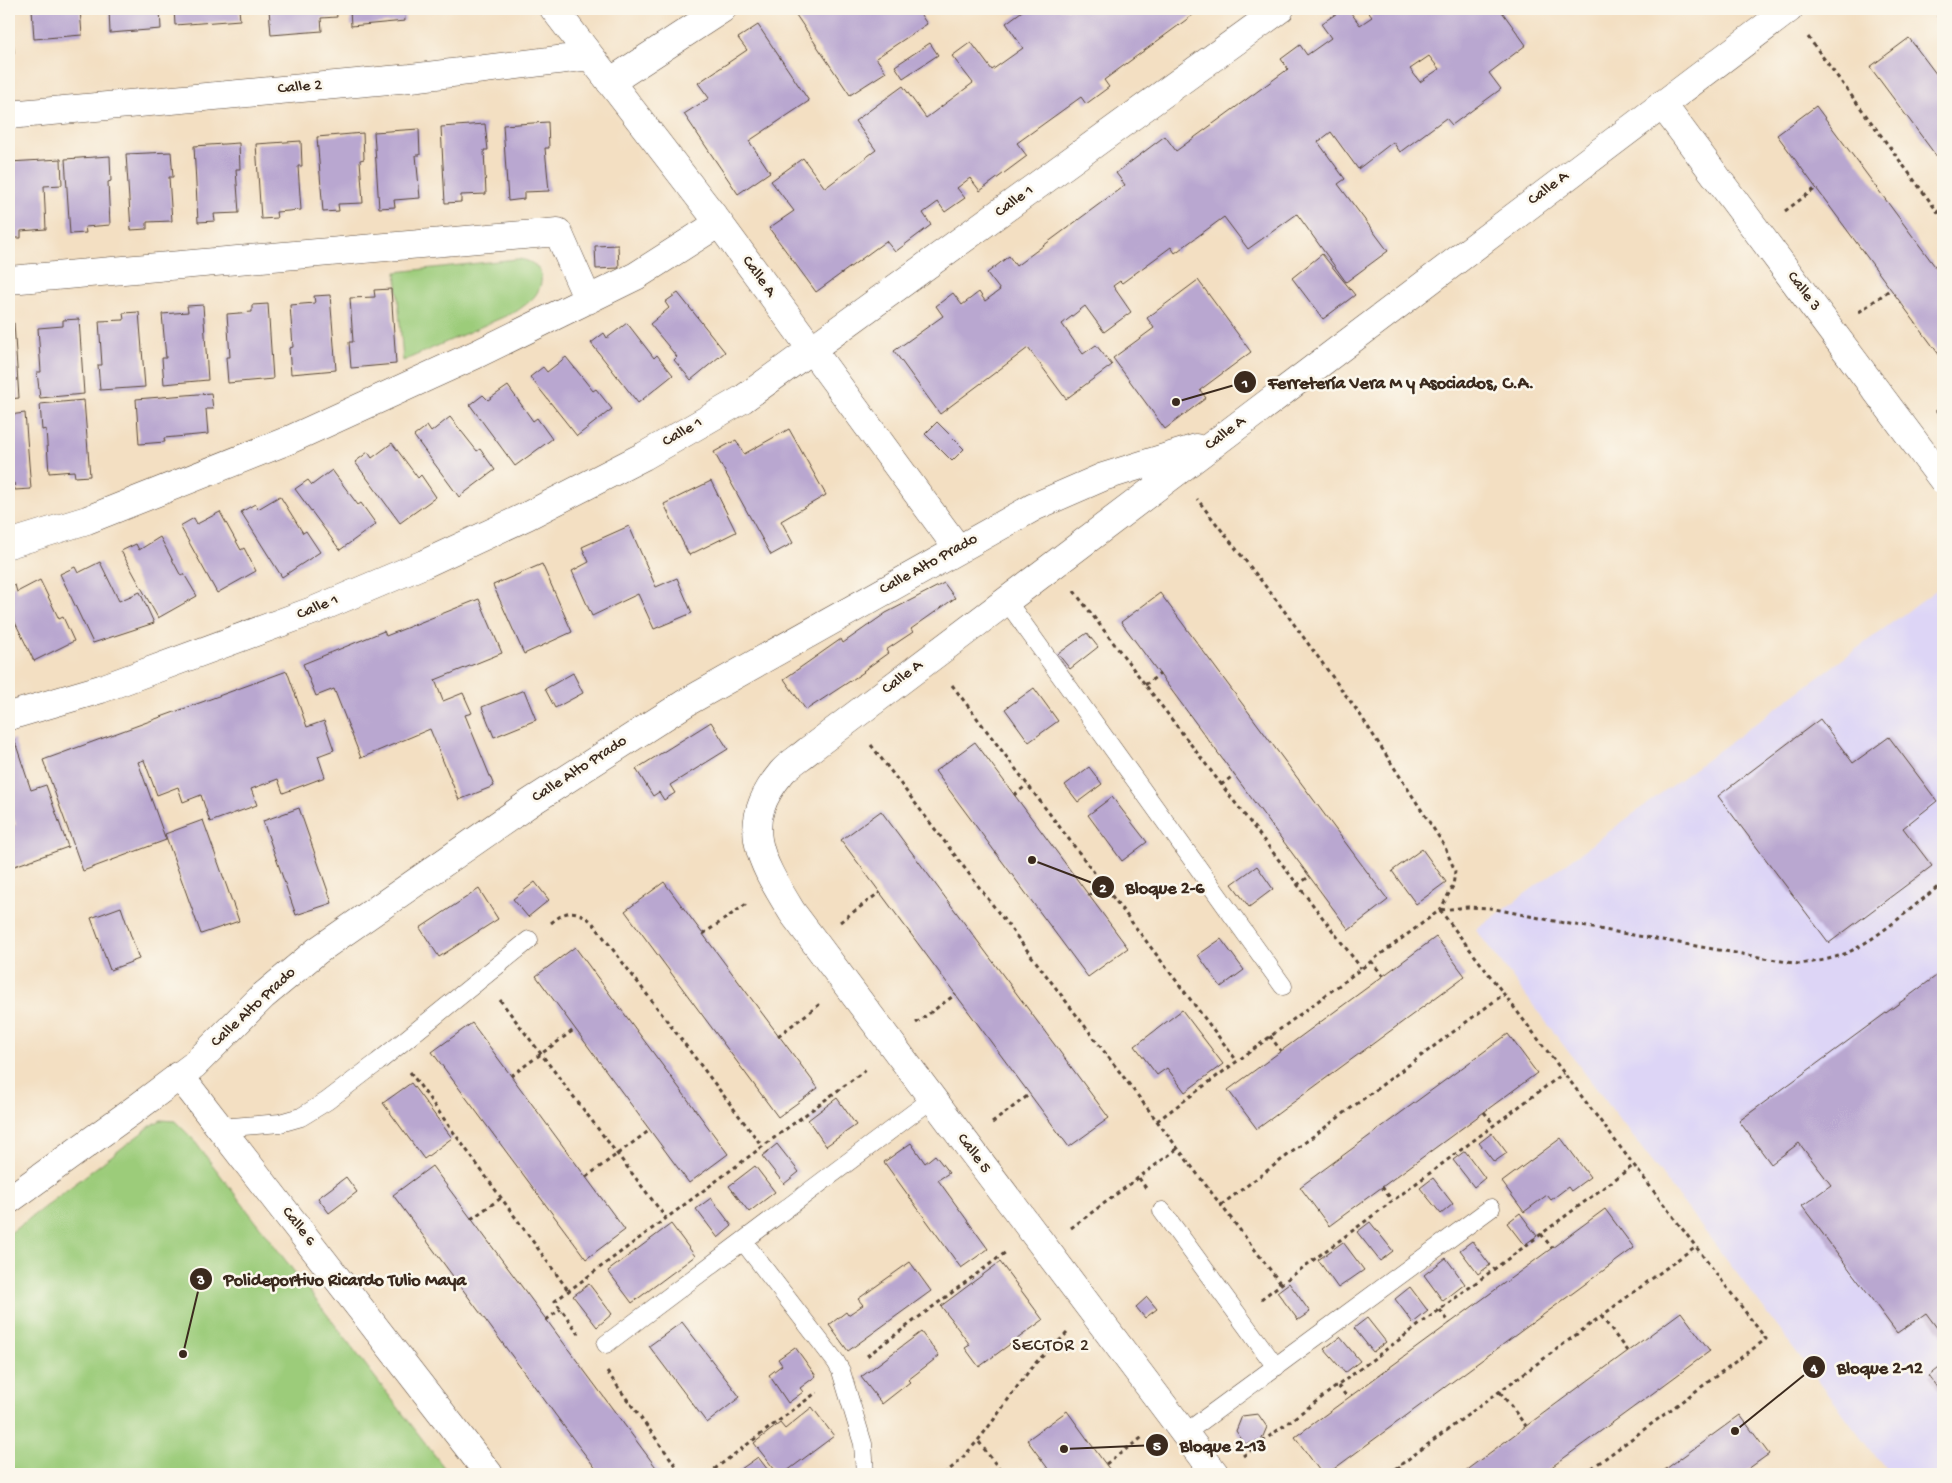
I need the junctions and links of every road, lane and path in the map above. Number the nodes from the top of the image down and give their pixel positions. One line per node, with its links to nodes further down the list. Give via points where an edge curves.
1 (554, 9): 7 (street, Calle A)
2 (722, 9): 8 (street)
3 (1280, 9): 17 (street, Calle 1)
4 (1788, 9): 9 (street, Calle A); 12 (path)
5 (1933, 9): 6 (path)
6 (1943, 23)
7 (590, 56): 8 (street, Calle A); 10 (street, Calle 2, via 411,78)
8 (610, 82): 13 (street, Calle A)
9 (1662, 104): 14 (street, Calle 3); 18 (street, Calle A)
10 (9, 115)
11 (1816, 188): 14 (path)
12 (1943, 219)
13 (719, 223): 16 (street, via 636,276); 17 (street, Calle A)
14 (1757, 232): 20 (street, Calle 3)
15 (9, 280): 16 (street, via 558,232)
16 (588, 300): 21 (street, via 289,440 87,520)
17 (812, 350): 22 (street, Calle A); 28 (street, Calle 1, via 743,399 644,456 424,564 206,651 101,689)
18 (1215, 443): 19 (street, Calle A); 22 (street, Calle Alto Prado, via 1103,477 1034,507)
19 (1176, 472): 23 (street, Calle A); 42 (path, via 1356,708 1432,824 1456,871 1453,886)
20 (1943, 480)
21 (9, 544)
22 (958, 549): 63 (street, Calle Alto Prado, via 687,702 532,802 317,951 263,996)
23 (1054, 564): 24 (street, Calle A); 27 (path)
24 (1006, 600): 25 (street, Calle A); 51 (lane)
25 (931, 657): 29 (street, Calle A); 31 (path)
26 (1160, 674): 27 (path)
27 (1145, 685): 32 (path)
28 (9, 716)
29 (851, 718): 34 (street, Calle A, via 783,771 762,802); 68 (path)
30 (1234, 775): 32 (path)
31 (1027, 784): 33 (path); 38 (path)
32 (1221, 786): 39 (path)
33 (1014, 795)
34 (756, 822): 37 (street, Calle 5, via 758,848)
35 (1309, 877): 39 (path)
36 (1943, 882): 42 (path, via 1865,944 1821,961 1799,964 1490,908)
37 (775, 884): 43 (path); 45 (street, Calle 5)
38 (1103, 885): 41 (path); 61 (path)
39 (1297, 885): 47 (path)
40 (880, 892): 45 (path)
41 (1089, 895)
42 (1440, 910): 46 (path); 53 (path)
43 (703, 934)
44 (529, 940): 49 (lane); 73 (path, via 561,915 571,912 582,914 592,922)
45 (814, 942): 50 (street, Calle 5)
46 (1371, 961): 47 (path); 48 (path)
47 (1361, 968): 56 (path)
48 (1383, 976)
49 (483, 978): 58 (lane); 60 (path)
50 (846, 984): 55 (path); 57 (street, Calle 5)
51 (1283, 986)
52 (956, 994): 57 (path)
53 (1504, 994): 62 (path); 82 (path)
54 (575, 1029): 60 (path)
55 (778, 1036)
56 (1270, 1036): 59 (path); 61 (path)
57 (892, 1045): 66 (street, Calle 5); 73 (path)
58 (394, 1049): 70 (lane, via 301,1117 280,1123); 79 (path)
59 (1281, 1051)
60 (541, 1054): 64 (path); 75 (path)
61 (1237, 1061): 68 (path)
62 (1564, 1073): 69 (path); 76 (path)
63 (180, 1076): 70 (street, Calle 6); 80 (street, Calle Alto Prado)
64 (511, 1076)
65 (1030, 1094): 72 (path)
66 (932, 1099): 72 (street, Calle 5); 89 (lane)
67 (1484, 1112): 69 (path)
68 (1157, 1121): 74 (path)
69 (1494, 1125): 81 (path)
70 (220, 1128): 116 (street, Calle 6)
71 (650, 1130): 75 (path)
72 (965, 1143): 88 (street, Calle 5)
73 (762, 1146): 85 (path)
74 (1178, 1149): 82 (path); 88 (path)
75 (617, 1154): 77 (path); 85 (path)
76 (1634, 1165): 87 (path); 90 (path)
77 (586, 1177)
78 (1382, 1187): 81 (path)
79 (502, 1198): 86 (path); 93 (path)
80 (9, 1200)
81 (1392, 1200): 92 (path)
82 (1221, 1205): 92 (path)
83 (1491, 1208): 104 (lane)
84 (1162, 1211): 97 (lane)
85 (666, 1218): 93 (path)
86 (471, 1219)
87 (1541, 1234): 91 (path); 96 (path)
88 (1039, 1240): 95 (street, Calle 5); 106 (path)
89 (743, 1241): 102 (lane); 106 (lane)
90 (1696, 1246): 98 (path); 125 (path, via 1766,1339)
91 (1552, 1248)
92 (1281, 1284): 97 (path)
93 (568, 1290): 94 (path, via 555,1301)
94 (561, 1309): 99 (path); 101 (path)
95 (1091, 1310): 110 (street, Calle 5); 112 (path, via 1030,1369)
96 (1440, 1310): 100 (path); 107 (path)
97 (1239, 1315): 104 (lane)
98 (1601, 1316): 103 (path); 108 (path)
99 (546, 1320)
100 (1450, 1323)
101 (582, 1338)
102 (606, 1344)
103 (1628, 1351)
104 (1276, 1367): 110 (lane)
105 (604, 1368): 117 (path)
106 (842, 1374): 118 (path); 119 (lane, via 863,1444)
107 (1338, 1386): 109 (path); 113 (path)
108 (1500, 1392): 111 (path); 115 (path)
109 (1348, 1398)
110 (1177, 1425): 114 (path); 122 (street, Calle 5)
111 (1526, 1426)
112 (979, 1442): 120 (path); 121 (path)
113 (1242, 1456)
114 (1106, 1464)
115 (1398, 1467): 123 (path); 124 (path)
116 (489, 1474)
117 (682, 1474)
118 (708, 1474)
119 (865, 1474)
120 (944, 1474)
121 (1003, 1474)
122 (1215, 1474)
123 (1388, 1474)
124 (1404, 1474)
125 (1584, 1474)

